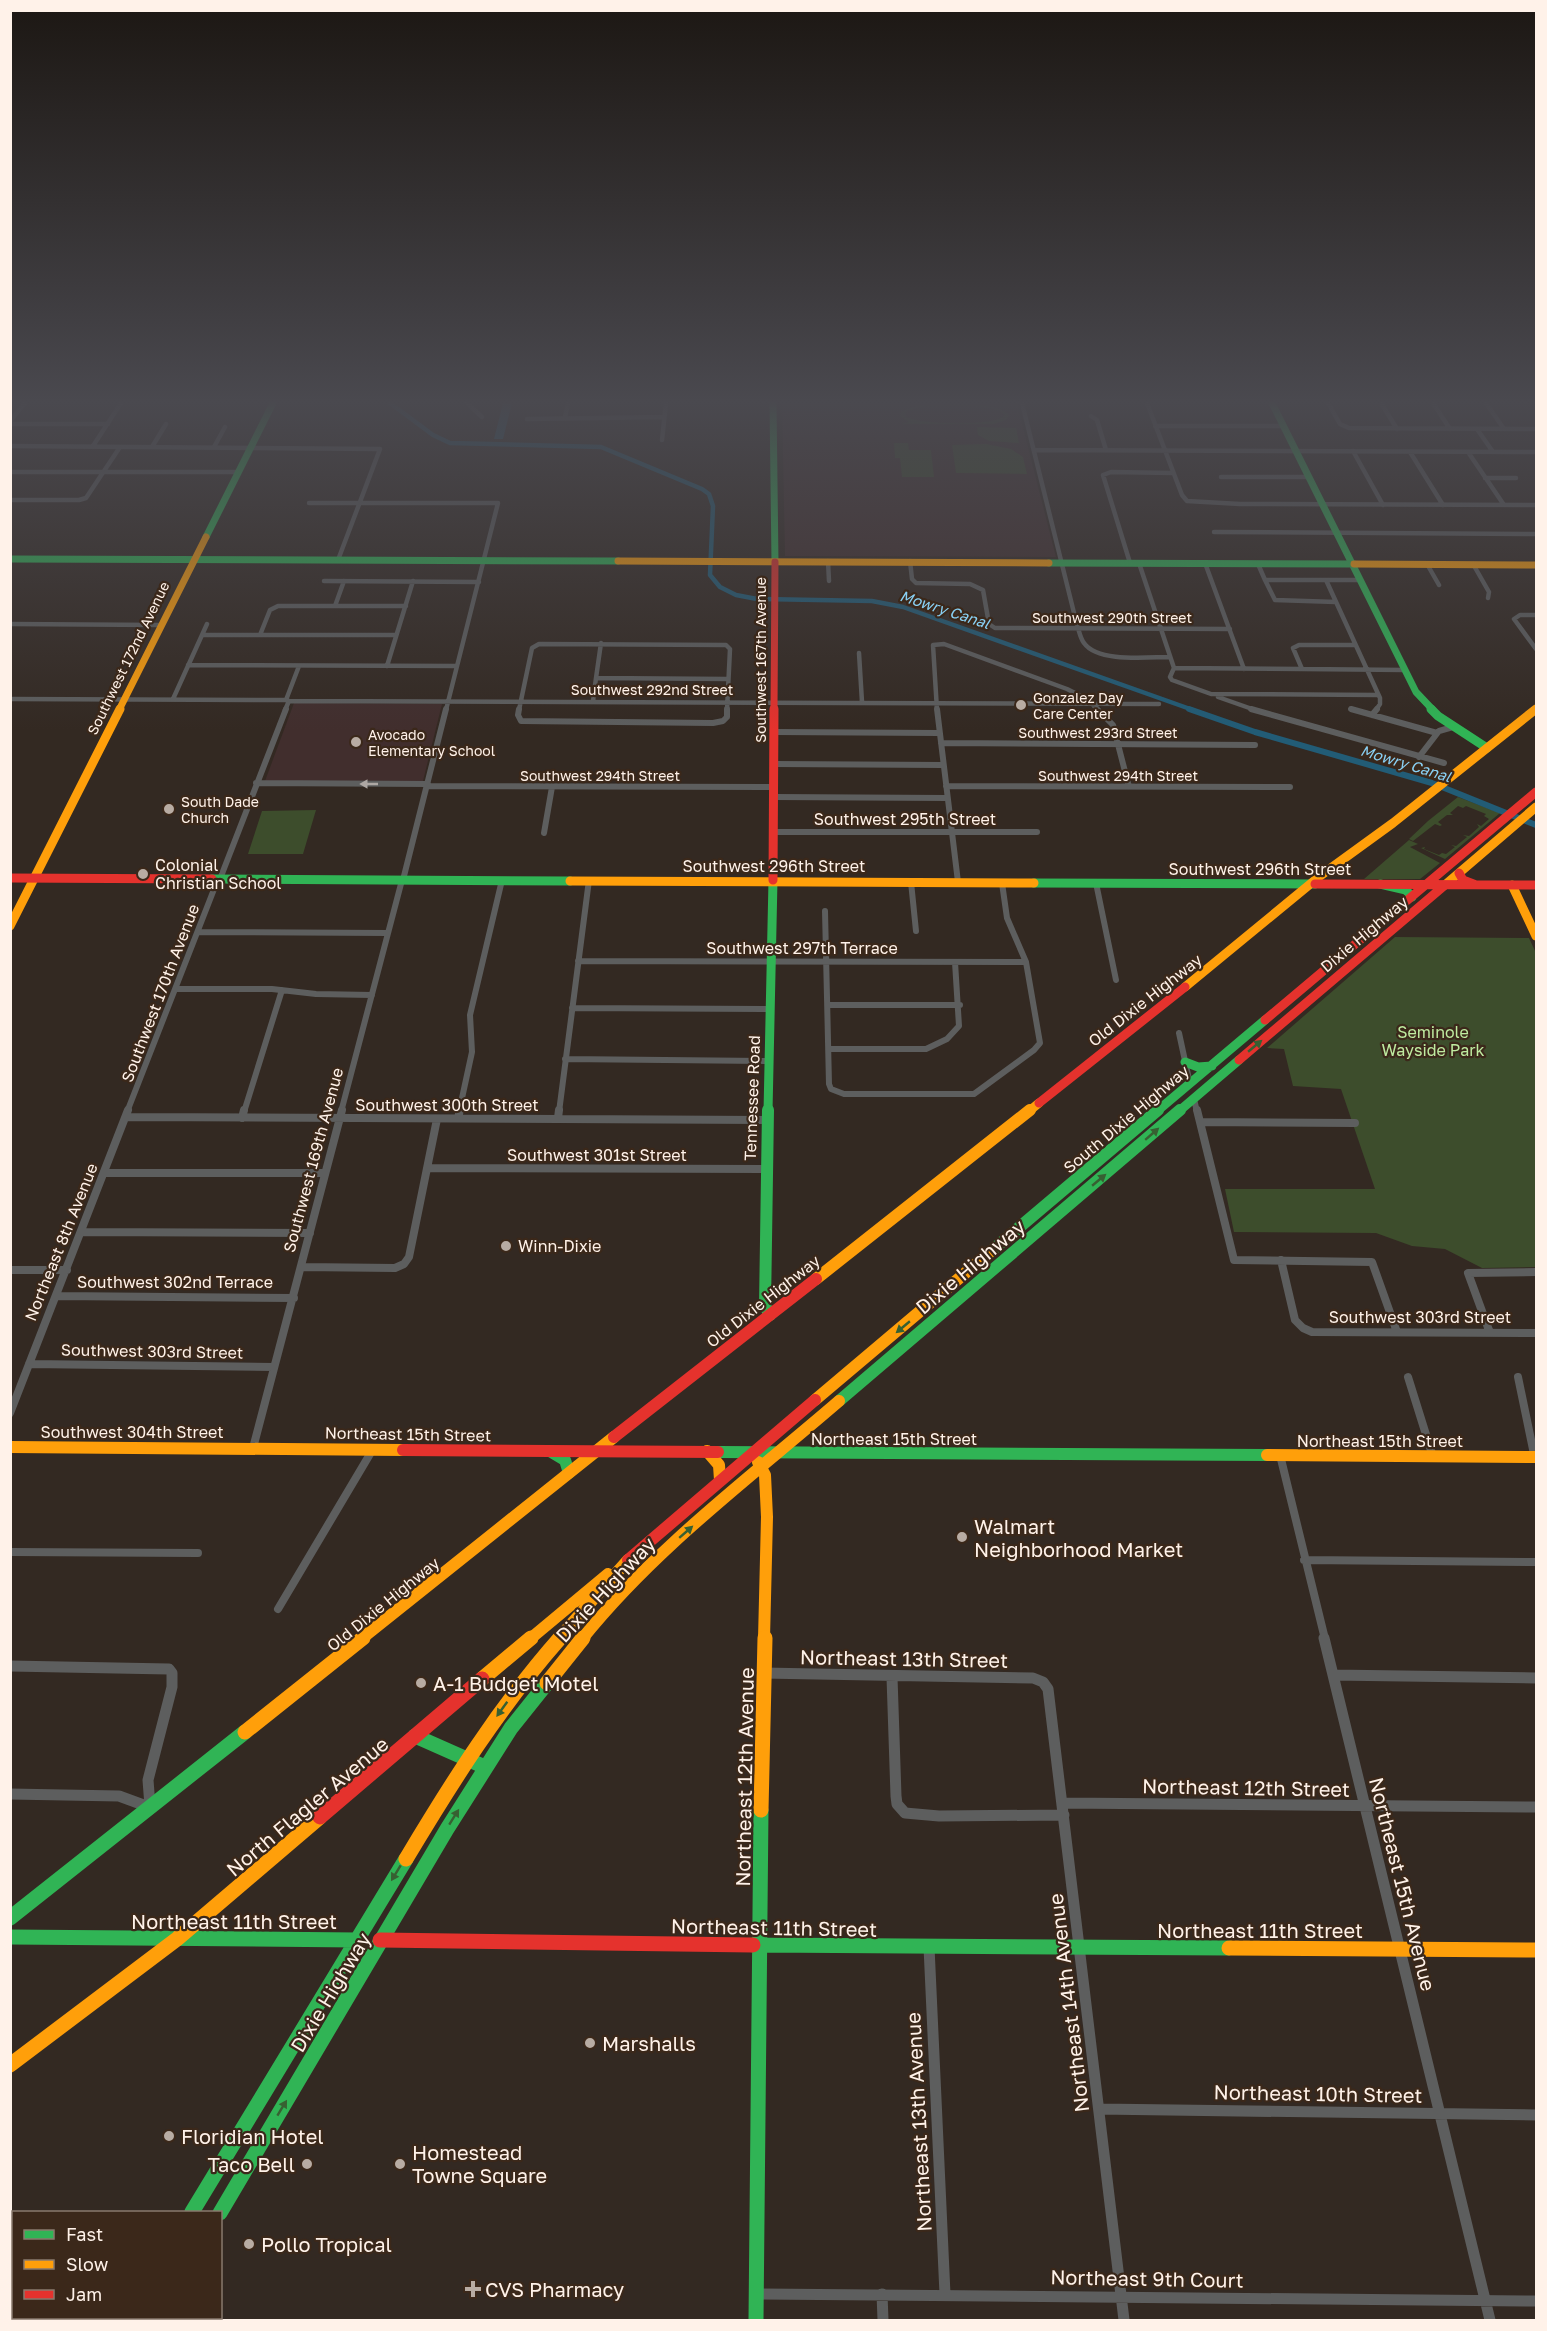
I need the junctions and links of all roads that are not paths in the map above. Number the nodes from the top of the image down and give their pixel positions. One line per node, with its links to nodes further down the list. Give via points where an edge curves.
1 (217, 512): 12 (main road, Southwest 172nd Avenue)
2 (358, 512): 13 (street)
3 (496, 512): 14 (street, Southwest 169th Avenue)
4 (774, 512): 15 (main road, Southwest 167th Avenue)
5 (1050, 512): 18 (street)
6 (1116, 512): 19 (street)
7 (1327, 512): 9 (main road)
8 (1214, 532): 9 (street)
9 (1338, 533): 10 (street); 22 (main road)
10 (1536, 534)
11 (10, 559): 12 (main road)
12 (193, 560): 13 (main road); 42 (main road, Southwest 172nd Avenue)
13 (338, 560): 14 (main road)
14 (483, 560): 15 (main road); 33 (street, Southwest 169th Avenue)
15 (775, 561): 16 (main road); 77 (main road, Southwest 167th Avenue)
16 (828, 561): 17 (main road); 32 (street)
17 (910, 561): 18 (main road); 43 (street, Southwest 290th Street, via 914,582 979,586 989,624 994,628)
18 (1063, 562): 19 (main road); 43 (street)
19 (1135, 563): 20 (main road); 44 (street)
20 (1205, 563): 21 (main road); 45 (street)
21 (1258, 564): 22 (main road); 26 (street)
22 (1353, 564): 23 (main road); 28 (main road)
23 (1427, 564): 24 (main road); 34 (street)
24 (1473, 564): 25 (main road); 35 (street, via 1489,592)
25 (1536, 565)
26 (1264, 579): 27 (street); 36 (street, via 1275,600)
27 (1326, 580): 28 (street); 36 (street)
28 (1360, 580): 62 (main road)
29 (324, 581): 30 (street)
30 (344, 581): 31 (street); 37 (street)
31 (413, 581): 33 (street); 38 (street)
32 (829, 581)
33 (478, 582): 57 (street, Southwest 169th Avenue)
34 (1439, 585)
35 (1488, 598)
36 (1336, 602): 50 (street)
37 (335, 606): 38 (street); 47 (street, via 275,607)
38 (406, 606): 48 (street)
39 (1536, 615): 51 (street, via 1517,616 1515,620)
40 (10, 624): 42 (street)
41 (207, 624): 46 (street)
42 (160, 625): 69 (main road, Southwest 172nd Avenue)
43 (1079, 628): 44 (street, Southwest 290th Street); 53 (street, via 1086,644 1102,653)
44 (1161, 629): 45 (street, Southwest 290th Street); 53 (street)
45 (1230, 629): 59 (street)
46 (202, 635): 47 (street); 54 (street)
47 (260, 635): 48 (street)
48 (396, 635): 56 (street)
49 (601, 643): 63 (street); 64 (street, via 726,645 730,648); 73 (street, via 533,646)
50 (1355, 645): 60 (street, via 1294,646); 61 (street)
51 (1536, 649)
52 (859, 653): 78 (street)
53 (1170, 657): 58 (street)
54 (189, 665): 55 (street); 70 (street)
55 (299, 666): 56 (street); 71 (street, Southwest 170th Avenue)
56 (387, 666): 57 (street)
57 (457, 666): 72 (street, Southwest 169th Avenue)
58 (1174, 668): 59 (street); 65 (street, via 1172,680)
59 (1244, 669): 60 (street)
60 (1302, 669): 61 (street)
61 (1366, 669): 62 (street); 67 (street)
62 (1405, 670): 85 (main road, via 1423,702)
63 (596, 678): 64 (street); 74 (street)
64 (728, 679): 76 (street)
65 (1211, 694): 66 (street); 75 (street)
66 (1234, 694): 67 (street); 75 (street)
67 (1378, 695): 84 (street, via 1380,704)
68 (10, 699): 69 (street)
69 (124, 699): 70 (street, Southwest 292nd Street); 115 (main road, Southwest 172nd Avenue)
70 (173, 699): 71 (street, Southwest 292nd Street)
71 (287, 700): 72 (street, Southwest 292nd Street); 97 (street, Southwest 170th Avenue)
72 (449, 701): 73 (street, Southwest 292nd Street); 98 (street, Southwest 169th Avenue)
73 (521, 701): 74 (street, Southwest 292nd Street); 76 (street, via 521,721 554,723 718,723 727,717)
74 (593, 701): 76 (street, Southwest 292nd Street)
75 (1232, 701): 93 (street)
76 (728, 702): 77 (street, Southwest 292nd Street)
77 (774, 702): 78 (street, Southwest 292nd Street); 86 (main road, Southwest 167th Avenue)
78 (862, 702): 79 (street, Southwest 292nd Street)
79 (937, 702): 80 (street, Southwest 292nd Street); 80 (street, via 932,647 944,644 1082,695); 87 (street)
80 (1092, 703): 81 (street, Southwest 292nd Street); 90 (street, via 1112,722)
81 (1159, 704)
82 (1351, 709): 84 (street)
83 (1536, 709): 92 (main road, Old Dixie Highway)
84 (1372, 715): 88 (street)
85 (1453, 727): 88 (street); 92 (main road)
86 (774, 732): 87 (street); 94 (main road, Southwest 167th Avenue)
87 (939, 732): 89 (street)
88 (1437, 733): 93 (street)
89 (941, 743): 90 (street, Southwest 293rd Street); 96 (street)
90 (1118, 744): 91 (street, Southwest 293rd Street); 101 (street)
91 (1255, 745)
92 (1487, 748): 112 (main road, Old Dixie Highway)
93 (1419, 757): 95 (street)
94 (774, 764): 96 (street); 103 (main road, Southwest 167th Avenue)
95 (1444, 764)
96 (943, 765): 99 (street)
97 (256, 783): 98 (street, Southwest 294th Street, one-way to 97); 116 (street, Southwest 170th Avenue)
98 (428, 785): 100 (street, Southwest 294th Street); 117 (street, Southwest 169th Avenue)
99 (946, 786): 101 (street, Southwest 294th Street); 105 (street)
100 (552, 787): 103 (street, Southwest 294th Street); 110 (street)
101 (1129, 787): 102 (street, Southwest 294th Street)
102 (1290, 787)
103 (773, 792): 105 (street, Southwest 294th Street); 107 (main road, Southwest 167th Avenue)
104 (1536, 792): 111 (main road, Dixie Highway)
105 (947, 798): 108 (street)
106 (1536, 807): 113 (main road, Dixie Highway)
107 (773, 832): 108 (street, Southwest 295th Street); 120 (main road, Southwest 167th Avenue)
108 (951, 832): 109 (street, Southwest 295th Street); 122 (street)
109 (1037, 832)
110 (544, 833)
111 (1487, 833): 129 (main road, Dixie Highway); 130 (main road, via 1485,842 1445,877)
112 (1324, 873): 125 (main road, Old Dixie Highway); 127 (main road)
113 (1459, 873): 130 (main road, Dixie Highway); 131 (main road, via 1462,880)
114 (10, 878): 115 (main road, Southwest 296th Street)
115 (35, 879): 116 (main road, Southwest 296th Street); 137 (main road, Southwest 172nd Avenue)
116 (219, 879): 117 (main road, Southwest 296th Street); 138 (street, Southwest 170th Avenue)
117 (403, 880): 118 (main road, Southwest 296th Street); 140 (street, Southwest 169th Avenue)
118 (502, 880): 119 (main road, Southwest 296th Street); 173 (street, via 470,1015 472,1052)
119 (589, 880): 120 (main road, Southwest 296th Street); 144 (street)
120 (772, 881): 121 (main road, Southwest 296th Street); 145 (main road, Tennessee Road)
121 (911, 882): 122 (main road, Southwest 296th Street); 139 (street)
122 (958, 882): 123 (main road, Southwest 296th Street)
123 (1002, 883): 124 (main road, Southwest 296th Street); 148 (street, via 1007,918)
124 (1096, 883): 126 (main road, Southwest 296th Street); 149 (street)
125 (1312, 883): 126 (main road, Southwest 296th Street); 127 (main road, Southwest 296th Street); 135 (main road, Old Dixie Highway)
126 (1261, 884): 135 (main road, via 1285,890)
127 (1337, 884): 128 (main road, Southwest 296th Street)
128 (1380, 884): 129 (main road, Southwest 296th Street); 134 (main road, via 1406,890)
129 (1426, 885): 130 (main road, Southwest 296th Street); 134 (main road, Dixie Highway); 143 (main road, via 1425,894 1383,931)
130 (1445, 885): 131 (main road, Southwest 296th Street); 143 (main road, Dixie Highway)
131 (1476, 885): 132 (main road, Southwest 296th Street)
132 (1512, 885): 133 (main road, Southwest 296th Street); 141 (main road)
133 (1536, 885)
134 (1412, 897): 142 (main road, Dixie Highway)
135 (1293, 899): 196 (main road, Old Dixie Highway)
136 (825, 911): 146 (street)
137 (10, 926)
138 (198, 932): 140 (street); 152 (street, Southwest 170th Avenue)
139 (916, 932)
140 (388, 933): 154 (street, Southwest 169th Avenue)
141 (1536, 936)
142 (1365, 937): 150 (main road, Dixie Highway); 151 (main road, via 1361,948 1328,975)
143 (1378, 942): 151 (main road, Dixie Highway)
144 (578, 960): 145 (street, Southwest 297th Terrace); 157 (street)
145 (771, 961): 146 (street, Southwest 297th Terrace); 158 (main road, Tennessee Road)
146 (827, 961): 147 (street, Southwest 297th Terrace); 155 (street)
147 (955, 962): 148 (street, Southwest 297th Terrace); 156 (street)
148 (1026, 962): 162 (street, via 1040,1043 974,1094 836,1093 829,1084)
149 (1116, 980)
150 (1314, 980): 159 (main road, via 1317,985 1281,1016); 161 (main road, Dixie Highway)
151 (1331, 982): 159 (main road, Dixie Highway)
152 (177, 989): 153 (street); 170 (street, Southwest 170th Avenue)
153 (282, 990): 154 (street); 171 (street)
154 (372, 995): 172 (street, Southwest 169th Avenue)
155 (828, 1005): 156 (street); 162 (street)
156 (960, 1005): 162 (street, via 960,1026 947,1039 926,1049)
157 (572, 1008): 158 (street); 163 (street)
158 (770, 1009): 164 (main road, Tennessee Road)
159 (1275, 1029): 168 (main road, Dixie Highway, one-way to 159)
160 (1179, 1034): 165 (street)
161 (1234, 1047): 166 (main road, South Dixie Highway)
162 (830, 1049)
163 (565, 1059): 164 (street); 174 (street)
164 (768, 1061): 176 (main road, Tennessee Road)
165 (1185, 1062): 166 (main road, via 1198,1067); 167 (street)
166 (1214, 1064): 167 (main road, South Dixie Highway); 169 (main road, via 1216,1071 1194,1090)
167 (1190, 1084): 177 (main road, via 1188,1092 1168,1112); 184 (main road, South Dixie Highway)
168 (1211, 1084): 169 (main road, South Dixie Highway)
169 (1194, 1099): 177 (main road, South Dixie Highway); 178 (street)
170 (127, 1116): 171 (street, Southwest 300th Street); 182 (street, Northeast 8th Avenue)
171 (242, 1118): 172 (street, Southwest 300th Street)
172 (340, 1118): 175 (street, Southwest 300th Street); 183 (street, Southwest 169th Avenue)
173 (458, 1118): 174 (street, Southwest 300th Street); 175 (street, Southwest 300th Street)
174 (558, 1118): 176 (street, Southwest 300th Street)
175 (437, 1119): 180 (street)
176 (767, 1120): 181 (main road, Tennessee Road)
177 (1168, 1120): 187 (main road, Dixie Highway, one-way to 177)
178 (1200, 1122): 179 (street); 188 (street, via 1234,1260)
179 (1355, 1123)
180 (428, 1168): 181 (street, Southwest 301st Street); 190 (street, via 409,1257 404,1264 395,1269)
181 (765, 1169): 196 (main road, Tennessee Road, via 765,1306)
182 (105, 1173): 183 (street); 185 (street, Northeast 8th Avenue)
183 (325, 1173): 186 (street, Southwest 169th Avenue)
184 (1056, 1197): 187 (main road, via 1047,1214 1002,1252); 189 (main road, Dixie Highway)
185 (82, 1232): 186 (street); 192 (street, Northeast 8th Avenue)
186 (310, 1233): 190 (street, Southwest 169th Avenue)
187 (1006, 1259): 197 (main road, Dixie Highway)
188 (1281, 1260): 198 (street, via 1372,1262); 198 (street, Southwest 303rd Street, via 1295,1320 1303,1328 1312,1332)
189 (977, 1264): 197 (main road, via 979,1272 933,1312); 205 (main road, Dixie Highway, one-way to 205)
190 (301, 1268): 195 (street, Southwest 169th Avenue)
191 (10, 1270): 192 (street)
192 (67, 1270): 194 (street, Northeast 8th Avenue)
193 (1536, 1272): 199 (street, via 1468,1273)
194 (57, 1296): 195 (street, Southwest 302nd Terrace); 201 (street, Northeast 8th Avenue)
195 (294, 1298): 202 (street, Southwest 169th Avenue)
196 (770, 1315): 212 (main road, Old Dixie Highway)
197 (924, 1328): 207 (main road, Dixie Highway)
198 (1397, 1332): 199 (street, Southwest 303rd Street)
199 (1490, 1333): 200 (street, Southwest 303rd Street)
200 (1536, 1333)
201 (29, 1364): 202 (street, Southwest 303rd Street); 206 (street, Northeast 8th Avenue)
202 (274, 1367): 209 (street, Southwest 169th Avenue)
203 (1408, 1377): 218 (street)
204 (1518, 1377): 219 (street)
205 (840, 1379): 207 (main road, via 836,1392 787,1435); 214 (main road, Dixie Highway)
206 (10, 1413)
207 (786, 1446): 215 (main road, Dixie Highway); 216 (main road)
208 (10, 1447): 209 (main road, Southwest 304th Street)
209 (253, 1448): 210 (main road, Northeast 15th Street)
210 (373, 1449): 211 (main road, Northeast 15th Street); 228 (street)
211 (550, 1451): 212 (main road, Northeast 15th Street); 221 (main road, via 565,1460)
212 (595, 1451): 213 (main road, Northeast 15th Street); 221 (main road, Old Dixie Highway)
213 (707, 1451): 214 (main road, Northeast 15th Street); 222 (main road, via 719,1465)
214 (753, 1453): 215 (main road, Northeast 15th Street); 220 (main road, Northeast 12th Avenue); 222 (main road, Dixie Highway)
215 (777, 1454): 216 (main road, Northeast 15th Street); 220 (main road, Dixie Highway)
216 (797, 1454): 217 (main road, Northeast 15th Street)
217 (1280, 1455): 218 (main road, Northeast 15th Street); 225 (street, Northeast 15th Avenue)
218 (1433, 1457): 219 (main road, Northeast 15th Street)
219 (1536, 1459)
220 (762, 1467): 230 (main road, Northeast 12th Avenue, via 767,1498); 237 (main road, Dixie Highway, one-way to 220, via 535,1696 605,1611 666,1549)
221 (569, 1473): 242 (main road, Old Dixie Highway)
222 (720, 1480): 227 (main road, Dixie Highway)
223 (10, 1552): 224 (street)
224 (198, 1553)
225 (1304, 1560): 226 (street); 231 (street, Northeast 15th Avenue)
226 (1536, 1562)
227 (620, 1567): 235 (main road, North Flagler Avenue, via 601,1578); 236 (main road, one-way to 236, via 521,1682)
228 (278, 1609)
229 (10, 1666): 242 (street, via 169,1669 172,1687 148,1780)
230 (763, 1673): 232 (street, Northeast 13th Street); 249 (main road, Northeast 12th Avenue)
231 (1333, 1675): 233 (street); 240 (street, Northeast 15th Avenue)
232 (892, 1677): 234 (street, Northeast 13th Street, via 1033,1678); 243 (street, via 896,1796 905,1813)
233 (1536, 1678)
234 (1043, 1682): 239 (street, Northeast 14th Avenue, via 1048,1689)
235 (415, 1736): 236 (main road); 246 (main road, North Flagler Avenue)
236 (466, 1760): 237 (main road); 247 (main road, one-way to 247)
237 (485, 1767): 248 (main road, Dixie Highway, one-way to 237)
238 (10, 1794): 242 (street, via 119,1796)
239 (1062, 1803): 240 (street, Northeast 12th Street); 243 (street, Northeast 14th Avenue)
240 (1366, 1806): 241 (street, Northeast 12th Street); 252 (street, Northeast 15th Avenue)
241 (1536, 1807)
242 (150, 1808): 244 (main road, Old Dixie Highway)
243 (1064, 1815): 251 (street, Northeast 14th Avenue)
244 (10, 1918)
245 (10, 1937): 246 (main road, Northeast 11th Street)
246 (177, 1939): 247 (main road, Northeast 11th Street); 254 (main road, North Flagler Avenue)
247 (356, 1940): 248 (main road, Northeast 11th Street); 258 (main road)
248 (382, 1940): 249 (main road, Northeast 11th Street); 258 (main road, Dixie Highway, one-way to 248)
249 (761, 1945): 250 (main road, Northeast 11th Street); 261 (main road, Northeast 12th Avenue)
250 (929, 1947): 251 (main road, Northeast 11th Street); 263 (street, Northeast 13th Avenue)
251 (1080, 1947): 252 (main road, Northeast 11th Street); 255 (street, Northeast 14th Avenue)
252 (1400, 1948): 253 (main road, Northeast 11th Street); 256 (street, Northeast 15th Avenue)
253 (1536, 1950)
254 (10, 2065)
255 (1099, 2109): 256 (street, Northeast 10th Street); 264 (street, Northeast 14th Avenue)
256 (1441, 2115): 257 (street, Northeast 10th Street); 265 (street, Northeast 15th Avenue)
257 (1536, 2115)
258 (232, 2169): 259 (main road); 260 (main road, Dixie Highway)
259 (193, 2211)
260 (221, 2211)
261 (756, 2294): 262 (street, Northeast 9th Court); 267 (main road, Northeast 12th Avenue)
262 (882, 2294): 263 (street, Northeast 9th Court); 268 (street)
263 (945, 2294): 264 (street, Northeast 9th Court)
264 (1122, 2298): 265 (street, Northeast 9th Court); 269 (street, Northeast 14th Avenue)
265 (1485, 2300): 266 (street, Northeast 9th Court); 270 (street, Northeast 15th Avenue)
266 (1536, 2301)
267 (756, 2320)
268 (883, 2320)
269 (1124, 2320)
270 (1490, 2320)

